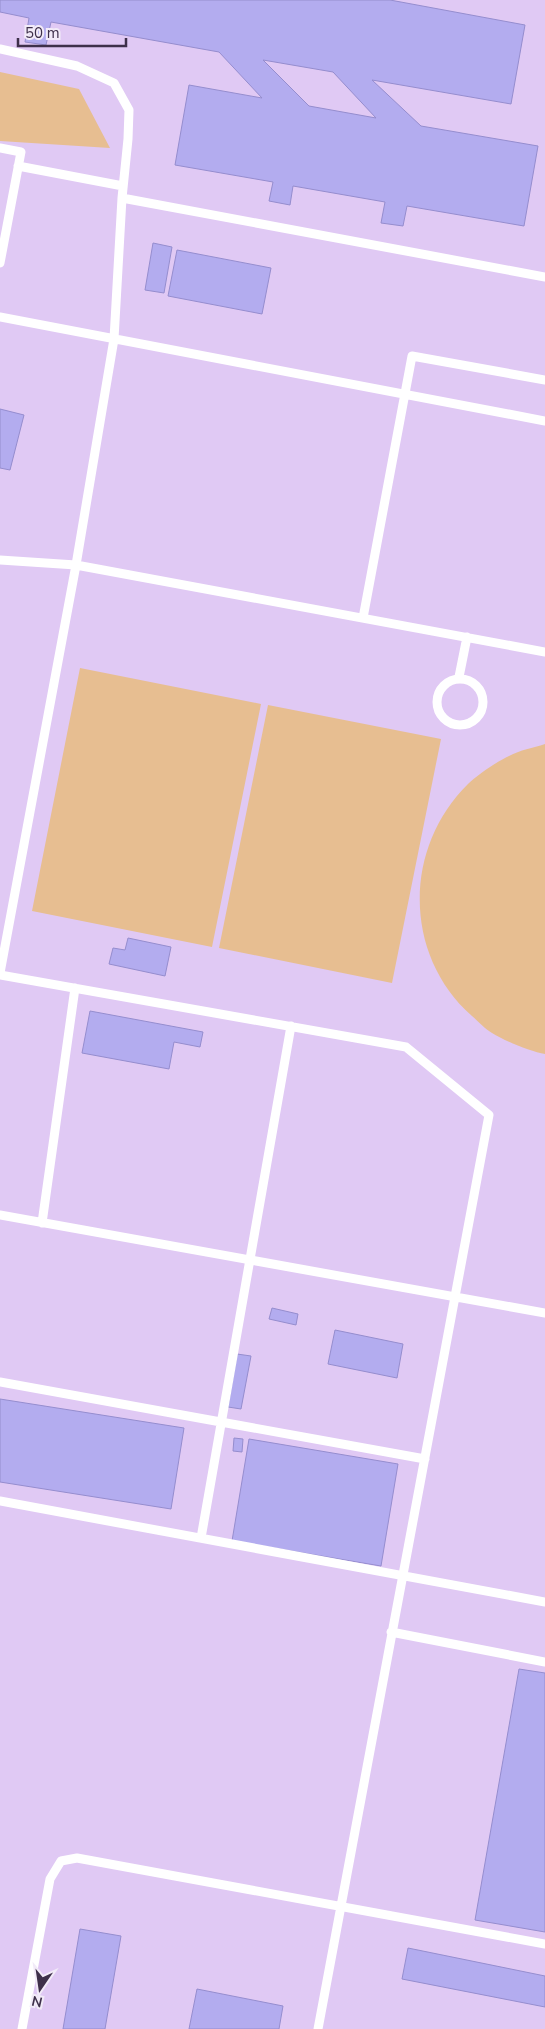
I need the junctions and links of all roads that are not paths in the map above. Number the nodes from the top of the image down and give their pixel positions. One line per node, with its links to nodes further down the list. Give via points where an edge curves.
1 (0, 49): 4 (lane, via 77,66 114,83 129,110)
2 (0, 148): 3 (lane, via 21,152)
3 (18, 166): 4 (lane); 6 (lane)
4 (123, 186): 5 (lane)
5 (122, 198): 7 (lane); 9 (lane)
6 (0, 263)
7 (545, 277)
8 (0, 317): 9 (lane)
9 (114, 339): 11 (lane); 14 (lane)
10 (545, 380): 11 (lane, via 412,356)
11 (404, 394): 12 (lane); 15 (lane)
12 (545, 419)
13 (1, 560): 14 (lane)
14 (76, 565): 15 (lane); 19 (lane)
15 (363, 618): 16 (lane)
16 (466, 637): 17 (lane); 18 (lane)
17 (545, 652)
18 (459, 677): 18 (lane, via 442,685 436,703 444,720 462,726 478,718 485,700 477,684)
19 (0, 974): 20 (lane)
20 (75, 988): 21 (lane); 23 (lane)
21 (292, 1026): 24 (lane); 25 (lane, via 406,1046 489,1115)
22 (0, 1215): 23 (lane)
23 (42, 1223): 24 (lane)
24 (250, 1260): 25 (lane); 28 (lane)
25 (455, 1297): 26 (lane); 29 (lane)
26 (545, 1313)
27 (0, 1382): 28 (lane)
28 (221, 1422): 29 (lane); 31 (lane)
29 (425, 1459): 32 (lane)
30 (0, 1501): 31 (lane)
31 (201, 1538): 32 (lane)
32 (402, 1576): 33 (lane); 34 (lane)
33 (545, 1602)
34 (391, 1632): 35 (lane); 36 (lane)
35 (545, 1662)
36 (341, 1906): 37 (lane); 38 (lane, via 77,1858 61,1861 50,1879); 39 (lane)
37 (545, 1944)
38 (22, 2029)
39 (318, 2029)

